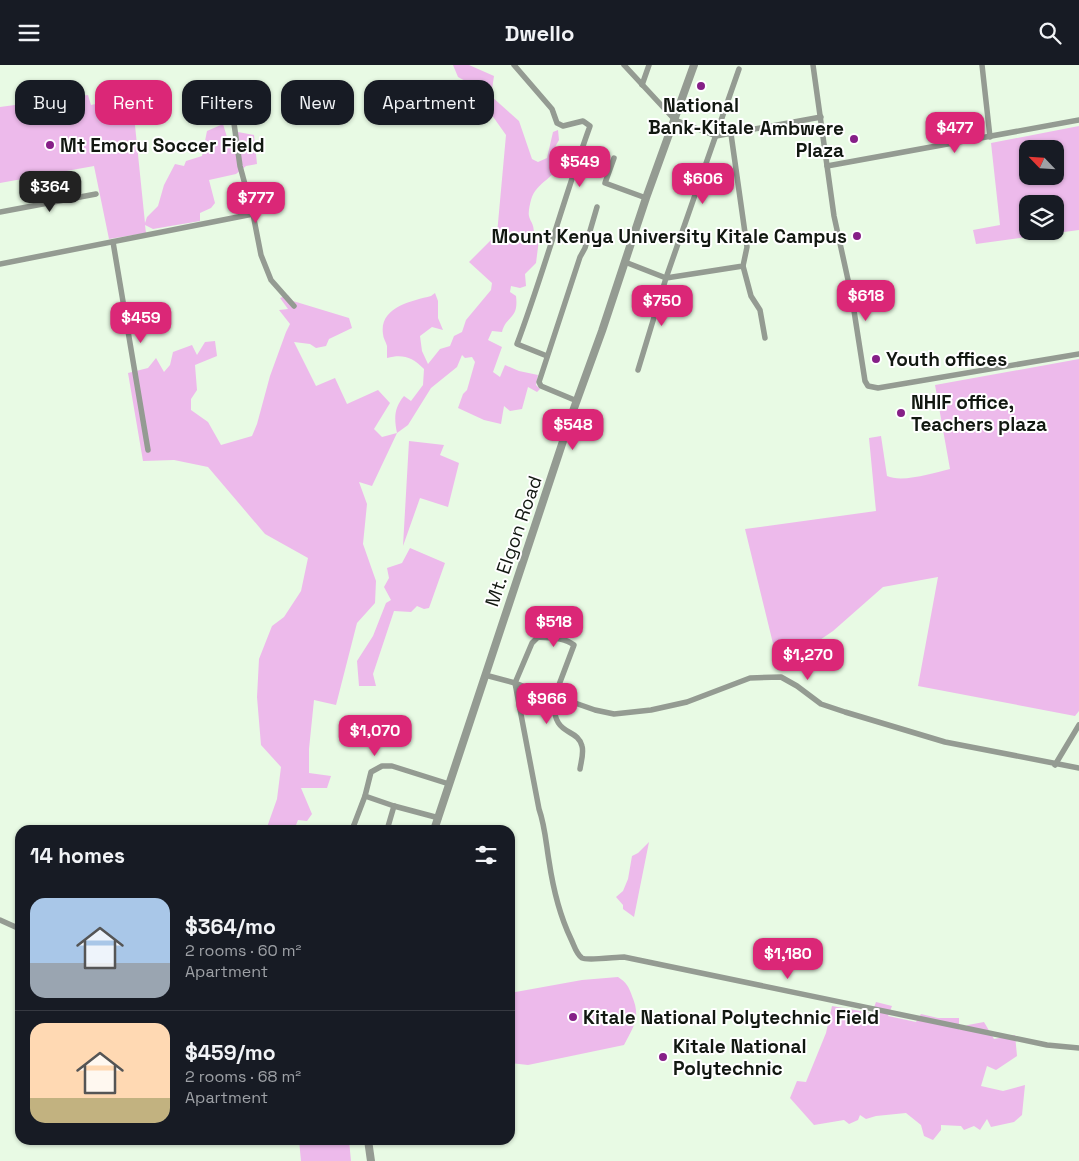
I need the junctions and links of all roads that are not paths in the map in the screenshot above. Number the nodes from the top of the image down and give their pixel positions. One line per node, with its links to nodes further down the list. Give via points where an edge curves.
1 (514, 65): 31 (street, via 552,109 557,123 563,127 583,121 590,126 517,344)
2 (624, 65): 8 (street)
3 (649, 65): 8 (street)
4 (694, 65): 10 (street, Mt. Elgon Road)
5 (813, 65): 9 (street)
6 (982, 65): 15 (street)
7 (739, 69): 14 (street)
8 (642, 85): 10 (street)
9 (821, 117): 13 (street); 17 (street)
10 (675, 120): 14 (street); 19 (street, Mt. Elgon Road)
11 (1079, 120): 15 (street)
12 (234, 125): 22 (street, via 240,166)
13 (731, 134): 14 (street); 26 (street, via 746,247)
14 (716, 136): 27 (street)
15 (990, 137): 17 (street)
16 (614, 158): 19 (street, via 605,183)
17 (827, 166): 30 (street, via 868,386 878,388)
18 (96, 194): 21 (street)
19 (646, 199): 24 (street, Mt. Elgon Road)
20 (597, 207): 31 (street)
21 (0, 212)
22 (253, 214): 23 (street); 28 (street, via 261,255 271,280)
23 (113, 242): 25 (street); 34 (street)
24 (625, 262): 27 (street); 33 (street, Mt. Elgon Road)
25 (0, 264)
26 (743, 267): 27 (street); 29 (street, via 750,296 760,310)
27 (666, 277): 32 (street)
28 (294, 306)
29 (765, 338)
30 (1079, 354)
31 (547, 356): 33 (street, via 539,382 541,386)
32 (638, 370)
33 (577, 401): 35 (street, Mt. Elgon Road)
34 (148, 450)
35 (485, 675): 36 (street); 42 (street, Mt. Elgon Road)
36 (515, 683): 37 (street); 37 (street, via 534,639 569,641 574,645); 51 (street, via 561,917 583,959 624,957 1047,1045)
37 (554, 697): 39 (street, via 614,714 687,702 750,678 781,677 821,704 845,712 945,742); 41 (street, via 553,710 560,727 577,738 583,748)
38 (1079, 725): 39 (street)
39 (1055, 765): 40 (street)
40 (1079, 768)
41 (580, 769)
42 (449, 784): 43 (street, via 392,766 382,766 371,772); 45 (street, Mt. Elgon Road)
43 (365, 795): 44 (street); 46 (street)
44 (394, 806): 45 (street); 47 (street)
45 (439, 818): 48 (street, Mt. Elgon Road)
46 (354, 825)
47 (388, 825)
48 (436, 825)
49 (0, 920): 50 (street)
50 (15, 927)
51 (1079, 1048)
52 (369, 1145): 53 (street)
53 (371, 1161)

